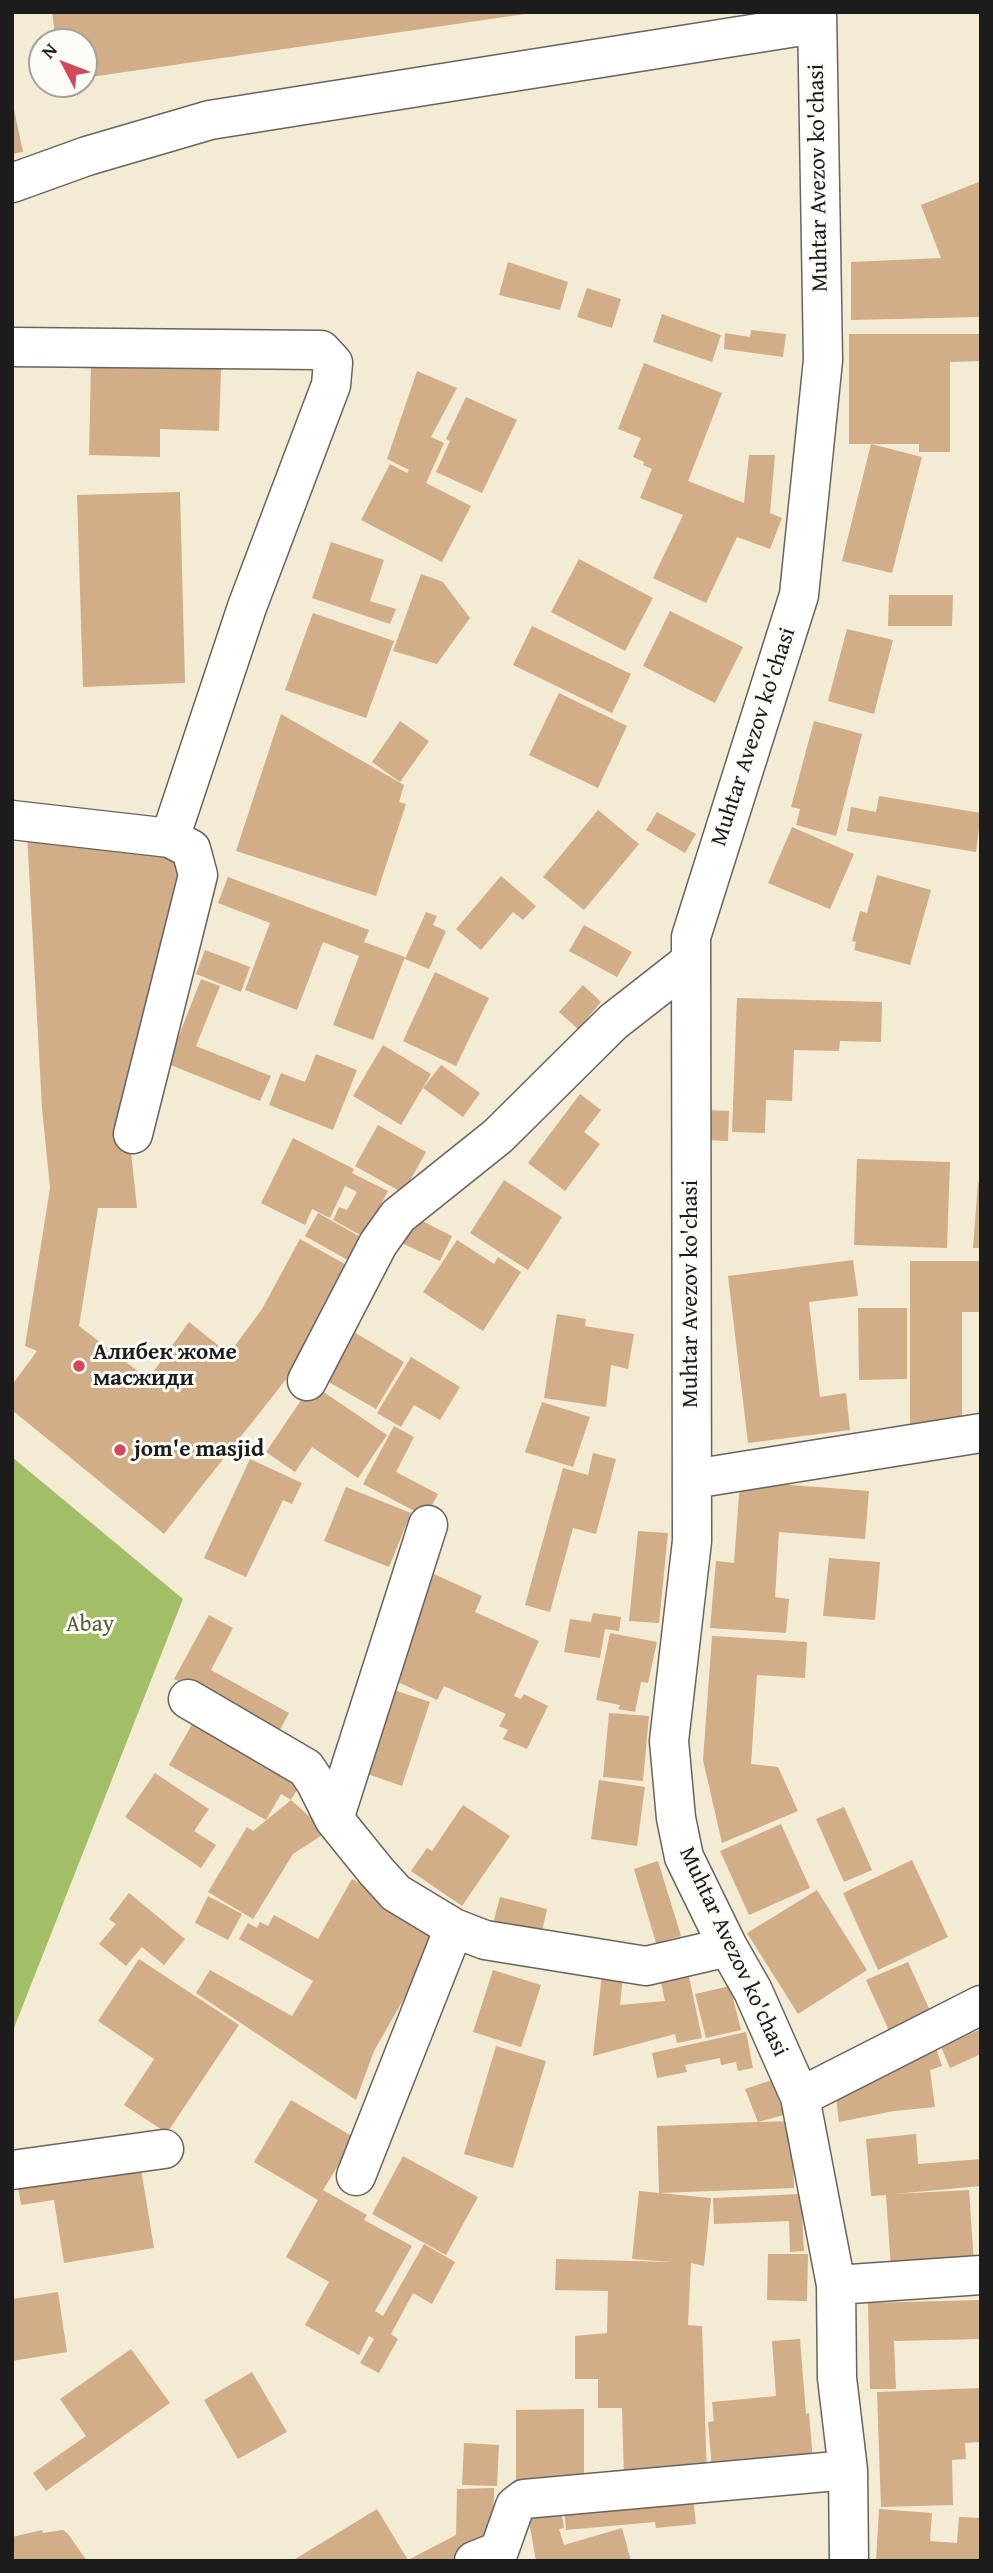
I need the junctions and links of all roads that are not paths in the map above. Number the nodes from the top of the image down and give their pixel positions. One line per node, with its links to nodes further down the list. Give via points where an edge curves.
1 (816, 18): 2 (street, via 210,120); 6 (street, Muhtar Avezov ko'chasi, via 823,360 799,595 691,937)
2 (12, 183)
3 (12, 347): 5 (street, via 321,350 333,363 331,385 247,607)
4 (12, 820): 5 (street)
5 (170, 838): 7 (street, via 191,849 198,875)
6 (691, 961): 8 (street, via 613,1022 498,1136 398,1216 378,1244); 10 (street, Muhtar Avezov ko'chasi)
7 (133, 1134)
8 (307, 1381)
9 (981, 1433): 10 (street)
10 (693, 1479): 15 (street, Muhtar Avezov ko'chasi, via 692,1541 669,1741 684,1857)
11 (428, 1525): 13 (street)
12 (188, 1699): 13 (street, via 306,1768)
13 (334, 1819): 14 (street, via 396,1893)
14 (454, 1928): 15 (street, via 485,1940 646,1966); 20 (street)
15 (728, 1947): 17 (street, Muhtar Avezov ko'chasi)
16 (981, 2005): 17 (street)
17 (800, 2097): 22 (street, Muhtar Avezov ko'chasi)
18 (164, 2149): 19 (street)
19 (12, 2170)
20 (356, 2176)
21 (981, 2275): 22 (street)
22 (836, 2285): 23 (street, Muhtar Avezov ko'chasi, via 837,2378)
23 (848, 2470): 24 (street, via 524,2499 515,2506 499,2551); 25 (street, Muhtar Avezov ko'chasi)
24 (474, 2561)
25 (849, 2561)

